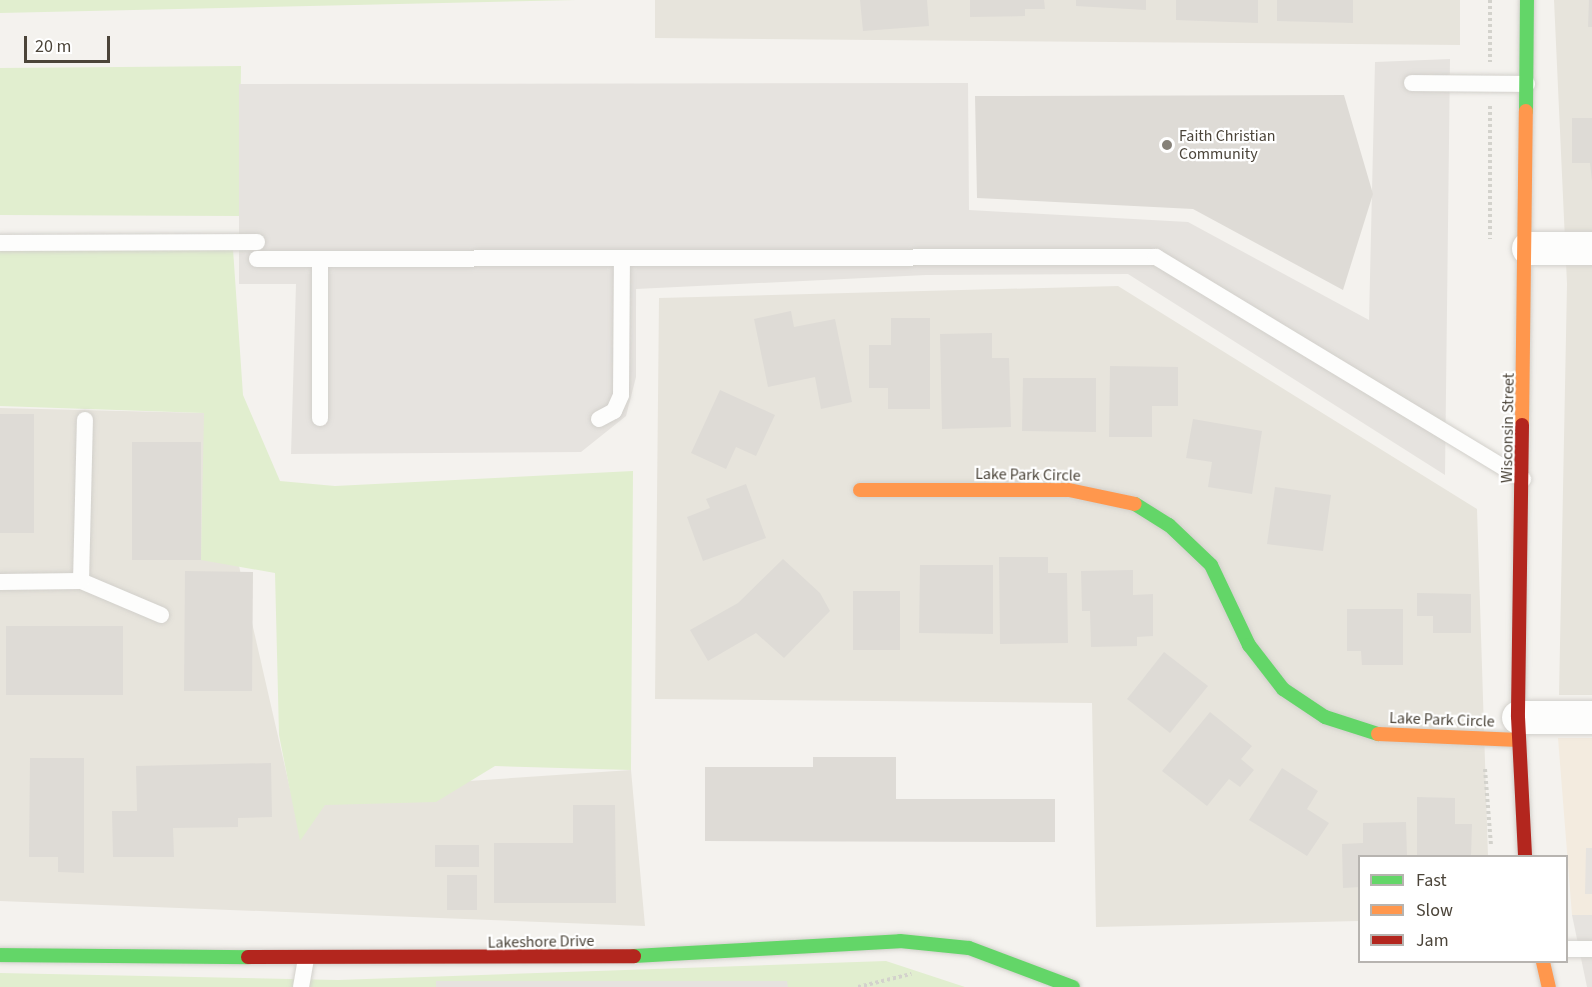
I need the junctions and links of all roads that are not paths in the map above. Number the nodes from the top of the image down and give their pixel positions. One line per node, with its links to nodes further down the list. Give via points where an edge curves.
1 (1527, 0): 3 (street, Wisconsin Street)
2 (1412, 83): 3 (lane)
3 (1527, 84): 6 (street, Wisconsin Street)
4 (257, 242): 5 (lane)
5 (0, 243)
6 (1528, 248): 7 (street); 14 (street, Wisconsin Street)
7 (1592, 248)
8 (622, 258): 10 (lane); 12 (lane, via 621,395 614,411); 14 (lane, via 1156,257)
9 (257, 259): 10 (lane)
10 (320, 259): 11 (lane)
11 (320, 418)
12 (599, 419)
13 (85, 420): 16 (lane)
14 (1523, 479): 20 (street, Wisconsin Street)
15 (860, 490): 20 (street, Lake Park Circle, via 1069,490 1125,498 1169,525 1211,565 1249,645 1283,688 1325,717 1374,734)
16 (81, 581): 17 (lane); 18 (lane)
17 (0, 582)
18 (161, 615)
19 (1592, 717): 20 (street)
20 (1519, 729): 21 (street, Wisconsin Street)
21 (1525, 855)
22 (1568, 949): 23 (lane)
23 (1592, 949)
24 (0, 955): 25 (street, Lakeshore Drive)
25 (306, 959): 27 (lane); 28 (street, Lakeshore Drive, via 572,959 900,941 969,948)
26 (1543, 963): 29 (street)
27 (301, 987)
28 (1073, 987)
29 (1549, 987)

